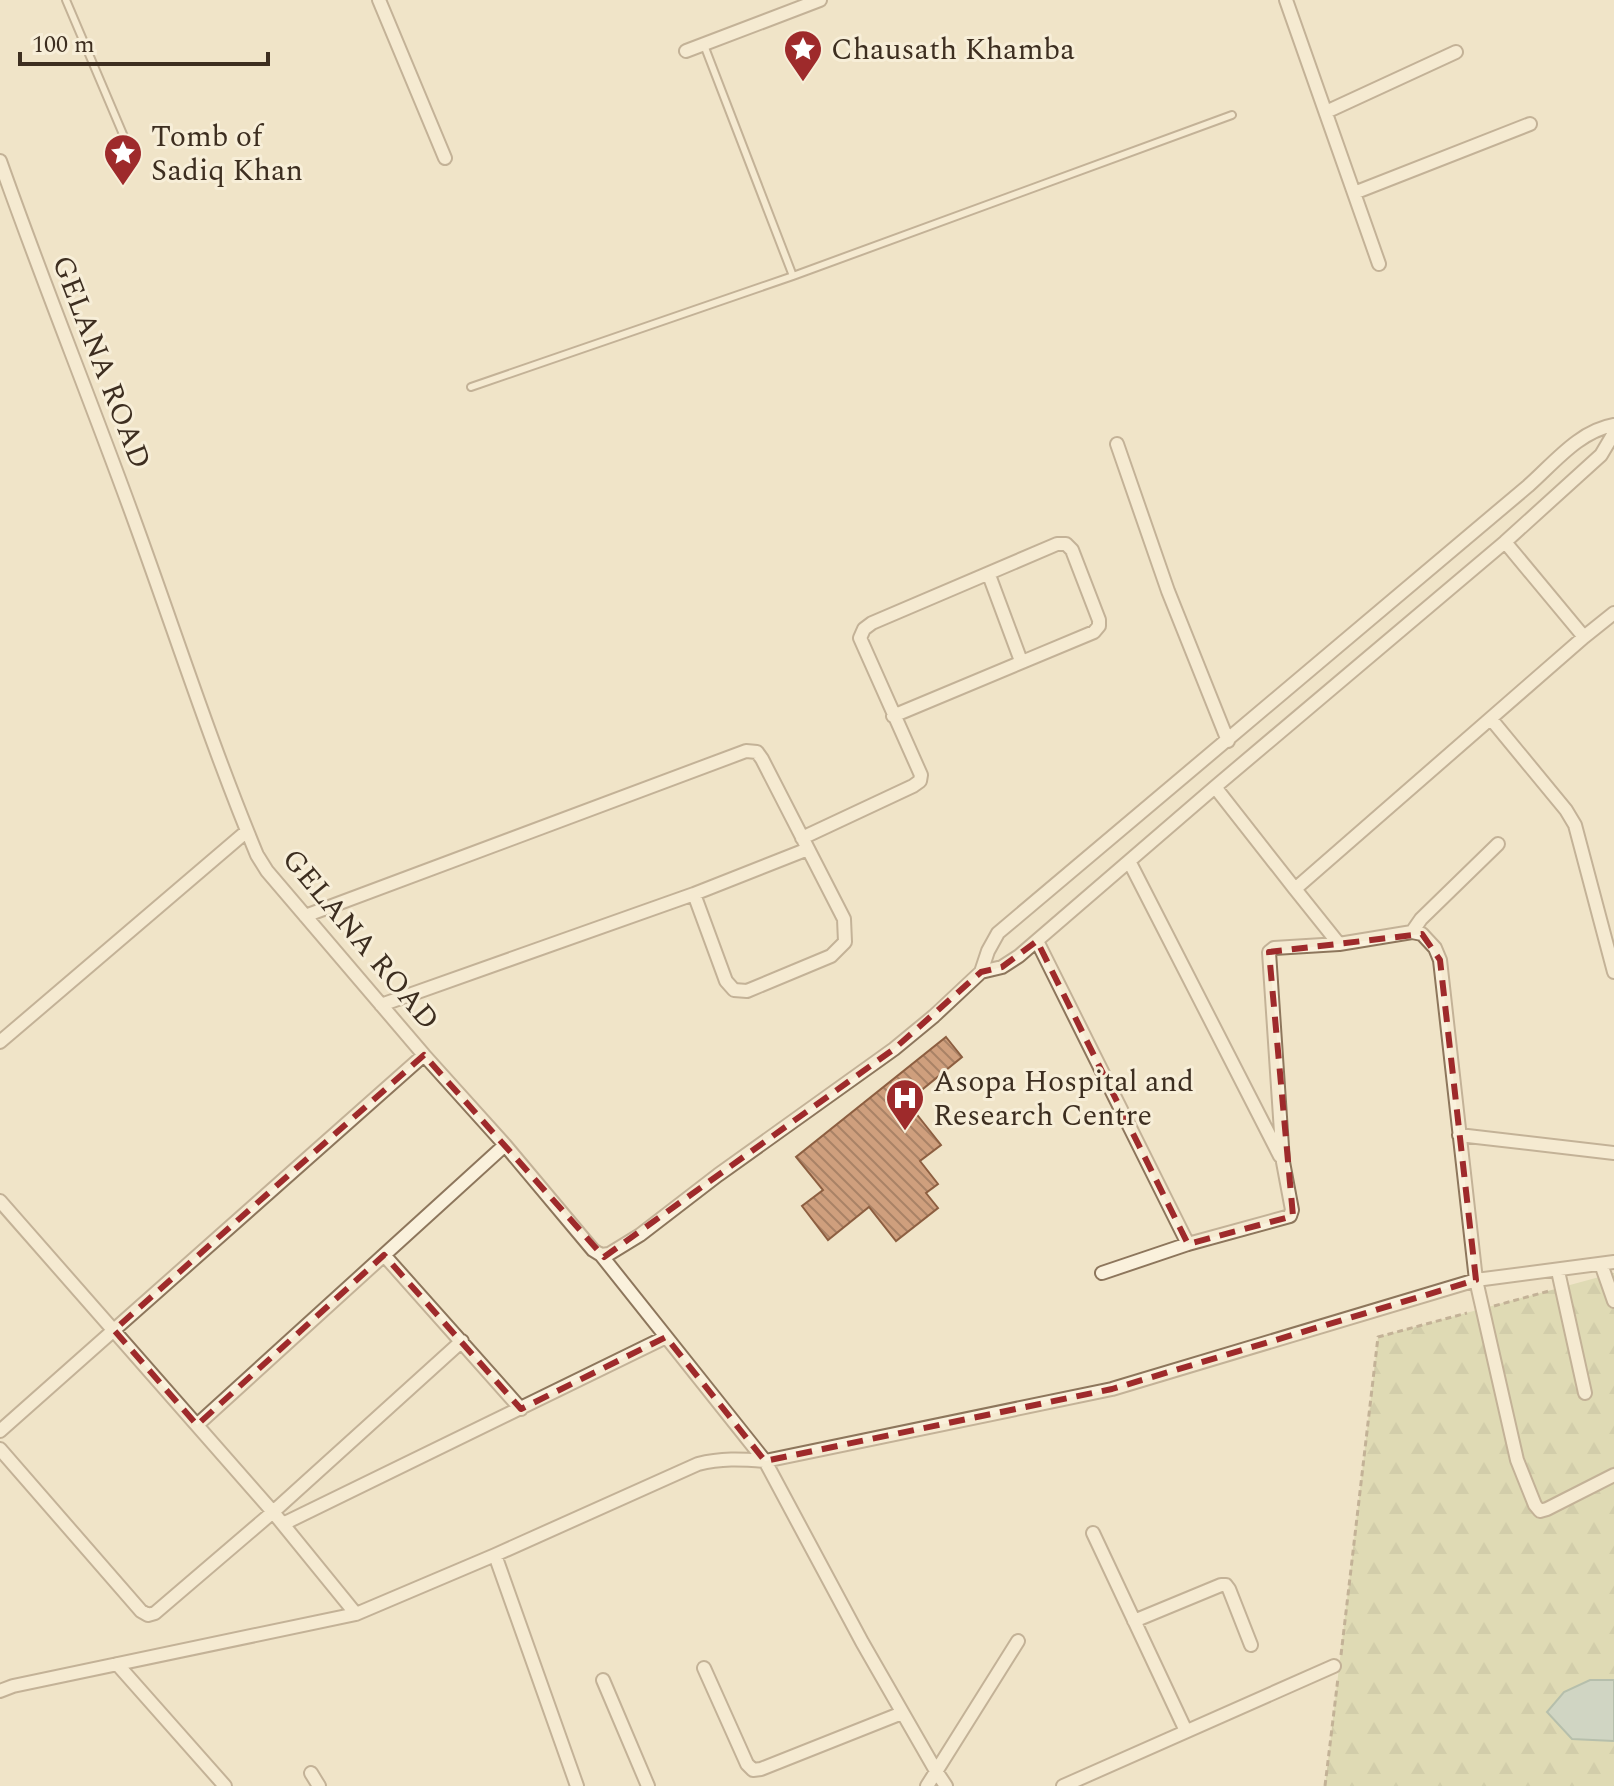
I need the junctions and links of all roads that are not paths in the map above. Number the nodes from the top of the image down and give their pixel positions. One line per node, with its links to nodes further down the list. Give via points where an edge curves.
1 (66, 0): 11 (lane)
2 (379, 0): 12 (street)
3 (820, 0): 5 (street)
4 (1286, 0): 8 (street)
5 (704, 45): 6 (street); 16 (lane)
6 (686, 51)
7 (1456, 52): 8 (street)
8 (1326, 112): 14 (street)
9 (1232, 115): 16 (lane)
10 (1530, 124): 14 (street)
11 (125, 139)
12 (445, 158)
13 (0, 161): 32 (street, GELANA ROAD)
14 (1354, 193): 15 (street)
15 (1379, 264)
16 (793, 276): 17 (lane)
17 (471, 387)
18 (1614, 425): 21 (street, via 1584,435)
19 (1614, 433): 22 (street, via 1601,455)
20 (1117, 444): 30 (street)
21 (1528, 486): 22 (street); 30 (street)
22 (1547, 506): 23 (street)
23 (1505, 542): 26 (street); 31 (street)
24 (989, 575): 27 (street); 27 (street, via 1066,544 1099,620 1094,632); 28 (street, via 864,629 860,638)
25 (1614, 613): 26 (street)
26 (1584, 637): 29 (street)
27 (1021, 661): 28 (street)
28 (893, 716): 33 (street, via 920,781)
29 (1491, 719): 36 (street); 39 (street, via 1575,825)
30 (1228, 741): 43 (street, via 998,933)
31 (1215, 787): 35 (street); 36 (street)
32 (247, 831): 38 (street, GELANA ROAD, via 267,871); 46 (street)
33 (805, 843): 37 (street); 37 (street, via 844,919 845,942 831,956 747,991 734,990); 38 (street, via 762,759 757,752 746,751)
34 (1498, 844): 40 (street)
35 (1129, 861): 41 (street); 51 (street)
36 (1295, 889): 42 (street)
37 (694, 894): 45 (street)
38 (305, 916): 45 (street, GELANA ROAD)
39 (1608, 923): 44 (street)
40 (1412, 932): 42 (street); 48 (street, via 1422,934 1440,960)
41 (1037, 941): 43 (street, via 1002,967); 53 (street)
42 (1339, 944): 51 (street, via 1269,952)
43 (981, 972): 55 (street, via 894,1049 640,1235)
44 (1614, 972)
45 (381, 1005): 47 (street, GELANA ROAD)
46 (0, 1042)
47 (424, 1055): 49 (street, GELANA ROAD); 61 (street)
48 (1459, 1135): 50 (street); 59 (street)
49 (505, 1145): 54 (street); 55 (street, GELANA ROAD)
50 (1614, 1153)
51 (1283, 1162): 53 (street, via 1290,1216)
52 (0, 1201): 61 (street)
53 (1188, 1244): 58 (street)
54 (384, 1255): 63 (street); 66 (street)
55 (601, 1255): 62 (street, GELANA ROAD)
56 (1607, 1263): 57 (street); 60 (street)
57 (1558, 1271): 59 (street); 64 (street)
58 (1102, 1273)
59 (1476, 1280): 69 (street, via 1112,1389); 70 (street, via 1517,1460 1535,1505 1540,1511 1547,1509)
60 (1614, 1301)
61 (114, 1330): 66 (street); 67 (street)
62 (666, 1337): 65 (street); 69 (street, GELANA ROAD)
63 (462, 1341): 65 (street); 71 (street)
64 (1585, 1393)
65 (521, 1409): 72 (street)
66 (197, 1425): 71 (street)
67 (0, 1431)
68 (0, 1449): 71 (street, via 148,1615)
69 (765, 1461): 74 (street, via 731,1458 698,1464); 84 (street, GELANA ROAD)
70 (1614, 1475)
71 (273, 1512): 72 (street)
72 (283, 1524): 75 (street)
73 (1093, 1533): 76 (street)
74 (495, 1555): 75 (street); 90 (street)
75 (356, 1614): 79 (street)
76 (1134, 1621): 78 (street, via 1226,1585); 85 (street)
77 (1018, 1641): 86 (street)
78 (1251, 1645)
79 (117, 1664): 83 (street); 88 (street)
80 (704, 1668): 84 (street, via 753,1770)
81 (1337, 1668): 85 (street)
82 (603, 1680): 91 (street)
83 (0, 1691)
84 (902, 1713): 86 (street, GELANA ROAD)
85 (1186, 1731): 94 (street)
86 (936, 1771): 92 (street); 93 (street, GELANA ROAD)
87 (311, 1773): 89 (street)
88 (225, 1786)
89 (319, 1786)
90 (577, 1786)
91 (648, 1786)
92 (927, 1786)
93 (946, 1786)
94 (1063, 1786)

